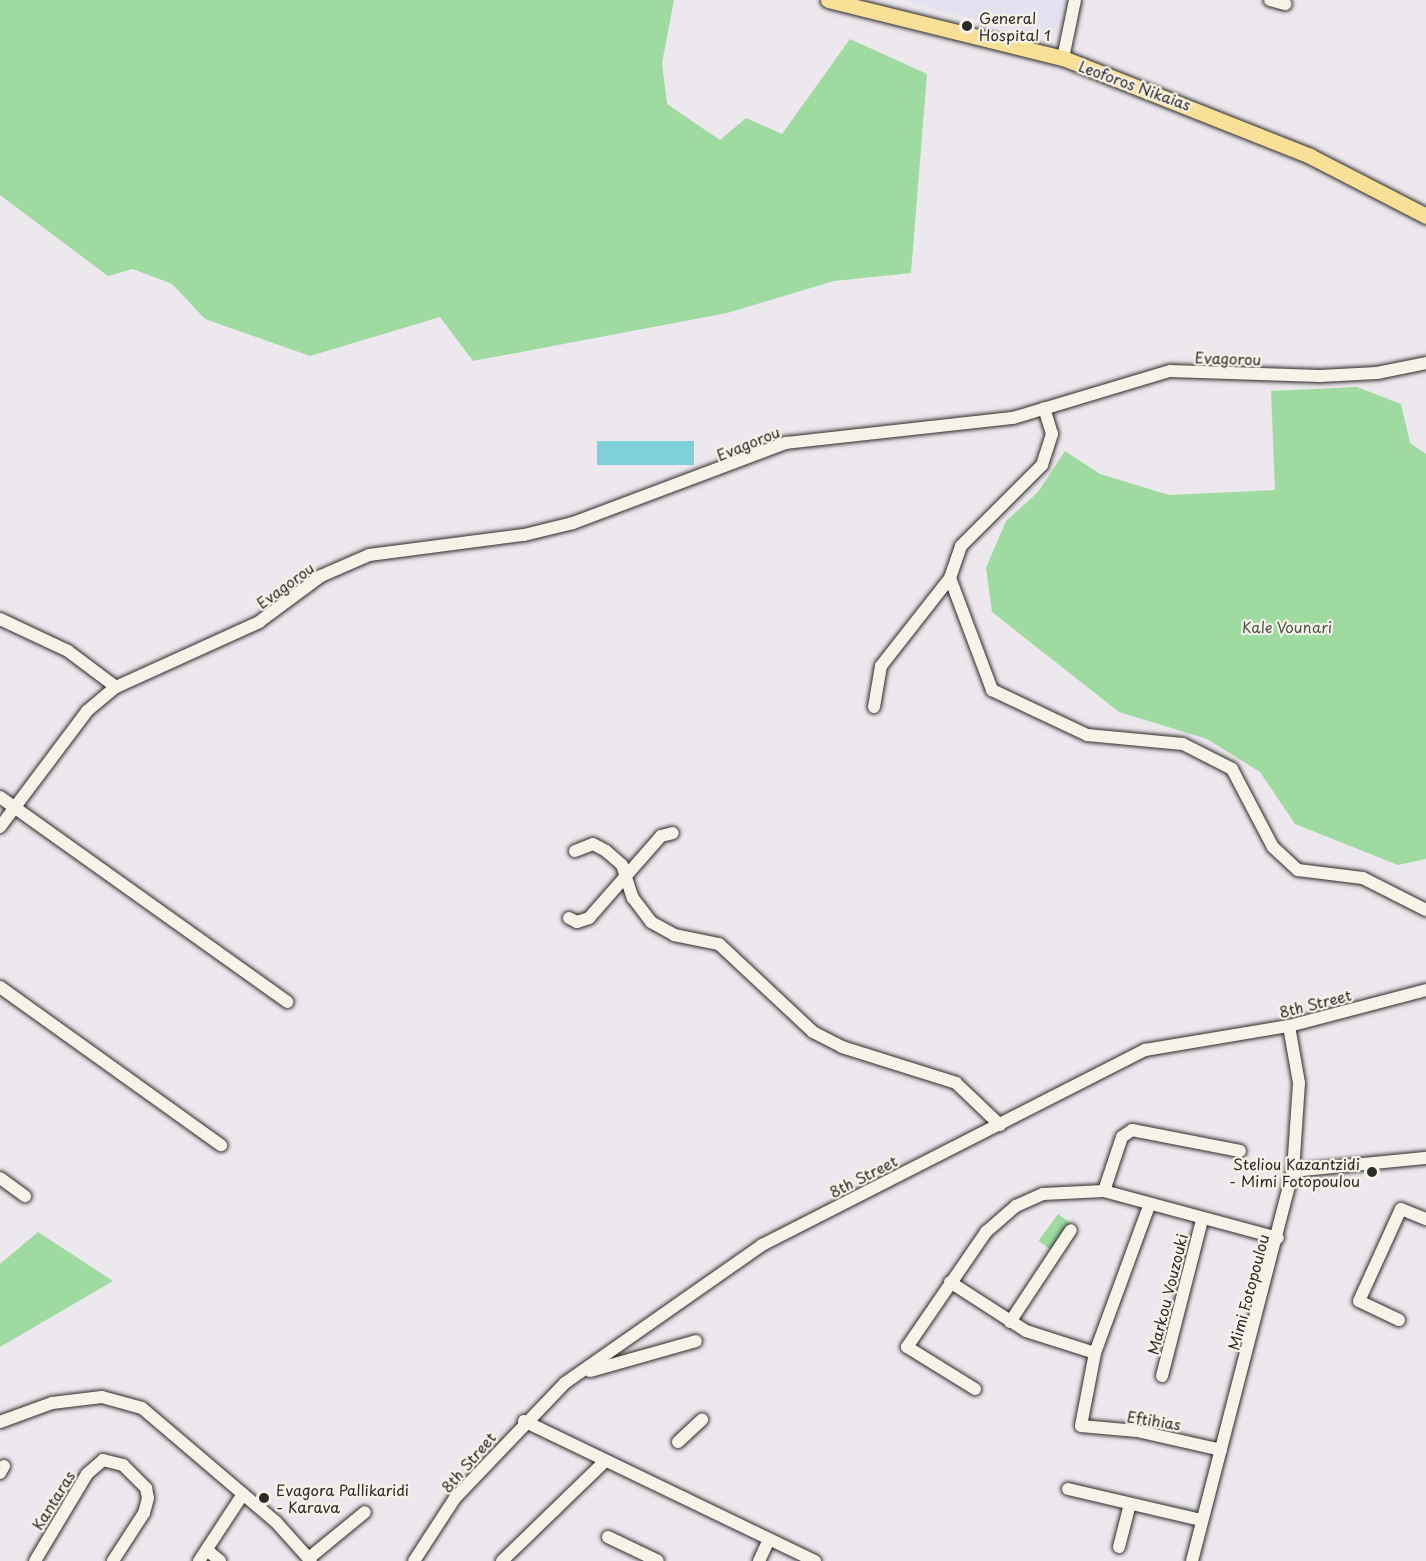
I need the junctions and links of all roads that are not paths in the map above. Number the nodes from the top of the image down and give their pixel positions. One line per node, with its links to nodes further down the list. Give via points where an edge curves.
1 (828, 0): 5 (main road, Leoforos Nikaias)
2 (1075, 0): 5 (street)
3 (1270, 0): 4 (street)
4 (1285, 4)
5 (1063, 58): 6 (main road, Leoforos Nikaias, via 1310,156)
6 (1426, 216)
7 (1426, 363): 8 (street, Evagorou, via 1377,373 1320,376 1170,371)
8 (1044, 408): 9 (street, via 1052,434 1042,465 1019,494 970,535); 11 (street, Evagorou, via 971,425 786,443 573,523 524,535 369,555 321,576 259,622)
9 (950, 578): 12 (street, via 881,666); 19 (street, via 993,690 1087,735 1183,744 1232,769 1273,847 1298,870 1363,878)
10 (0, 619): 11 (street, via 68,651)
11 (116, 687): 14 (street, Evagorou, via 87,711)
12 (874, 707)
13 (0, 797): 14 (street)
14 (14, 807): 15 (street, Evagorou); 23 (street)
15 (0, 827)
16 (674, 833): 18 (street, via 661,836)
17 (575, 851): 18 (street, via 600,846)
18 (626, 875): 20 (street, via 619,890 590,918 577,922); 25 (street, via 633,898 651,922 674,934 719,944 813,1032 842,1047 956,1083)
19 (1426, 910)
20 (568, 918)
21 (0, 987): 26 (street)
22 (1426, 990): 24 (street, 8th Street)
23 (287, 1002)
24 (1289, 1026): 25 (street, 8th Street, via 1145,1050); 29 (street, Mimi Fotopoulou, via 1299,1083)
25 (1000, 1125): 43 (street, 8th Street, via 762,1245)
26 (221, 1145)
27 (1240, 1151): 31 (street, via 1132,1130 1122,1137)
28 (1426, 1158): 29 (street)
29 (1293, 1170): 37 (street, Mimi Fotopoulou)
30 (0, 1178): 32 (street)
31 (1104, 1191): 33 (street); 38 (street, via 1043,1194 1016,1206 986,1232)
32 (25, 1196)
33 (1149, 1206): 35 (street); 42 (street)
34 (1426, 1219): 39 (street, via 1401,1209 1359,1301)
35 (1202, 1220): 37 (street); 44 (street, Markou Vouzouki)
36 (1071, 1230): 40 (street)
37 (1278, 1238): 50 (street, Mimi Fotopoulou)
38 (950, 1282): 40 (street); 45 (street, via 907,1347)
39 (1399, 1320)
40 (1010, 1322): 42 (street)
41 (696, 1341): 43 (street)
42 (1095, 1353): 50 (street, Eftihias, via 1081,1426 1137,1431)
43 (583, 1371): 47 (street, 8th Street)
44 (1162, 1376)
45 (975, 1389)
46 (702, 1420): 49 (street)
47 (524, 1421): 51 (street); 67 (street, 8th Street, via 454,1498)
48 (0, 1422): 53 (street, via 52,1403 102,1398 142,1408)
49 (678, 1442)
50 (1221, 1450): 56 (street, Mimi Fotopoulou)
51 (603, 1463): 58 (street); 62 (street)
52 (1068, 1489): 54 (street)
53 (243, 1494): 60 (street); 61 (street)
54 (1130, 1504): 56 (street); 59 (street)
55 (365, 1512): 61 (street)
56 (1202, 1520): 71 (street, Mimi Fotopoulou)
57 (608, 1537): 68 (street)
58 (769, 1540): 69 (street); 70 (street)
59 (1119, 1547)
60 (207, 1550): 65 (street); 66 (street)
61 (310, 1560)
62 (504, 1560)
63 (35, 1561): 64 (street, Kantaras, via 87,1474 103,1460 123,1465 146,1488 148,1498 144,1513)
64 (113, 1561)
65 (199, 1561)
66 (220, 1561)
67 (414, 1561)
68 (658, 1561)
69 (759, 1561)
70 (815, 1561)
71 (1192, 1561)

